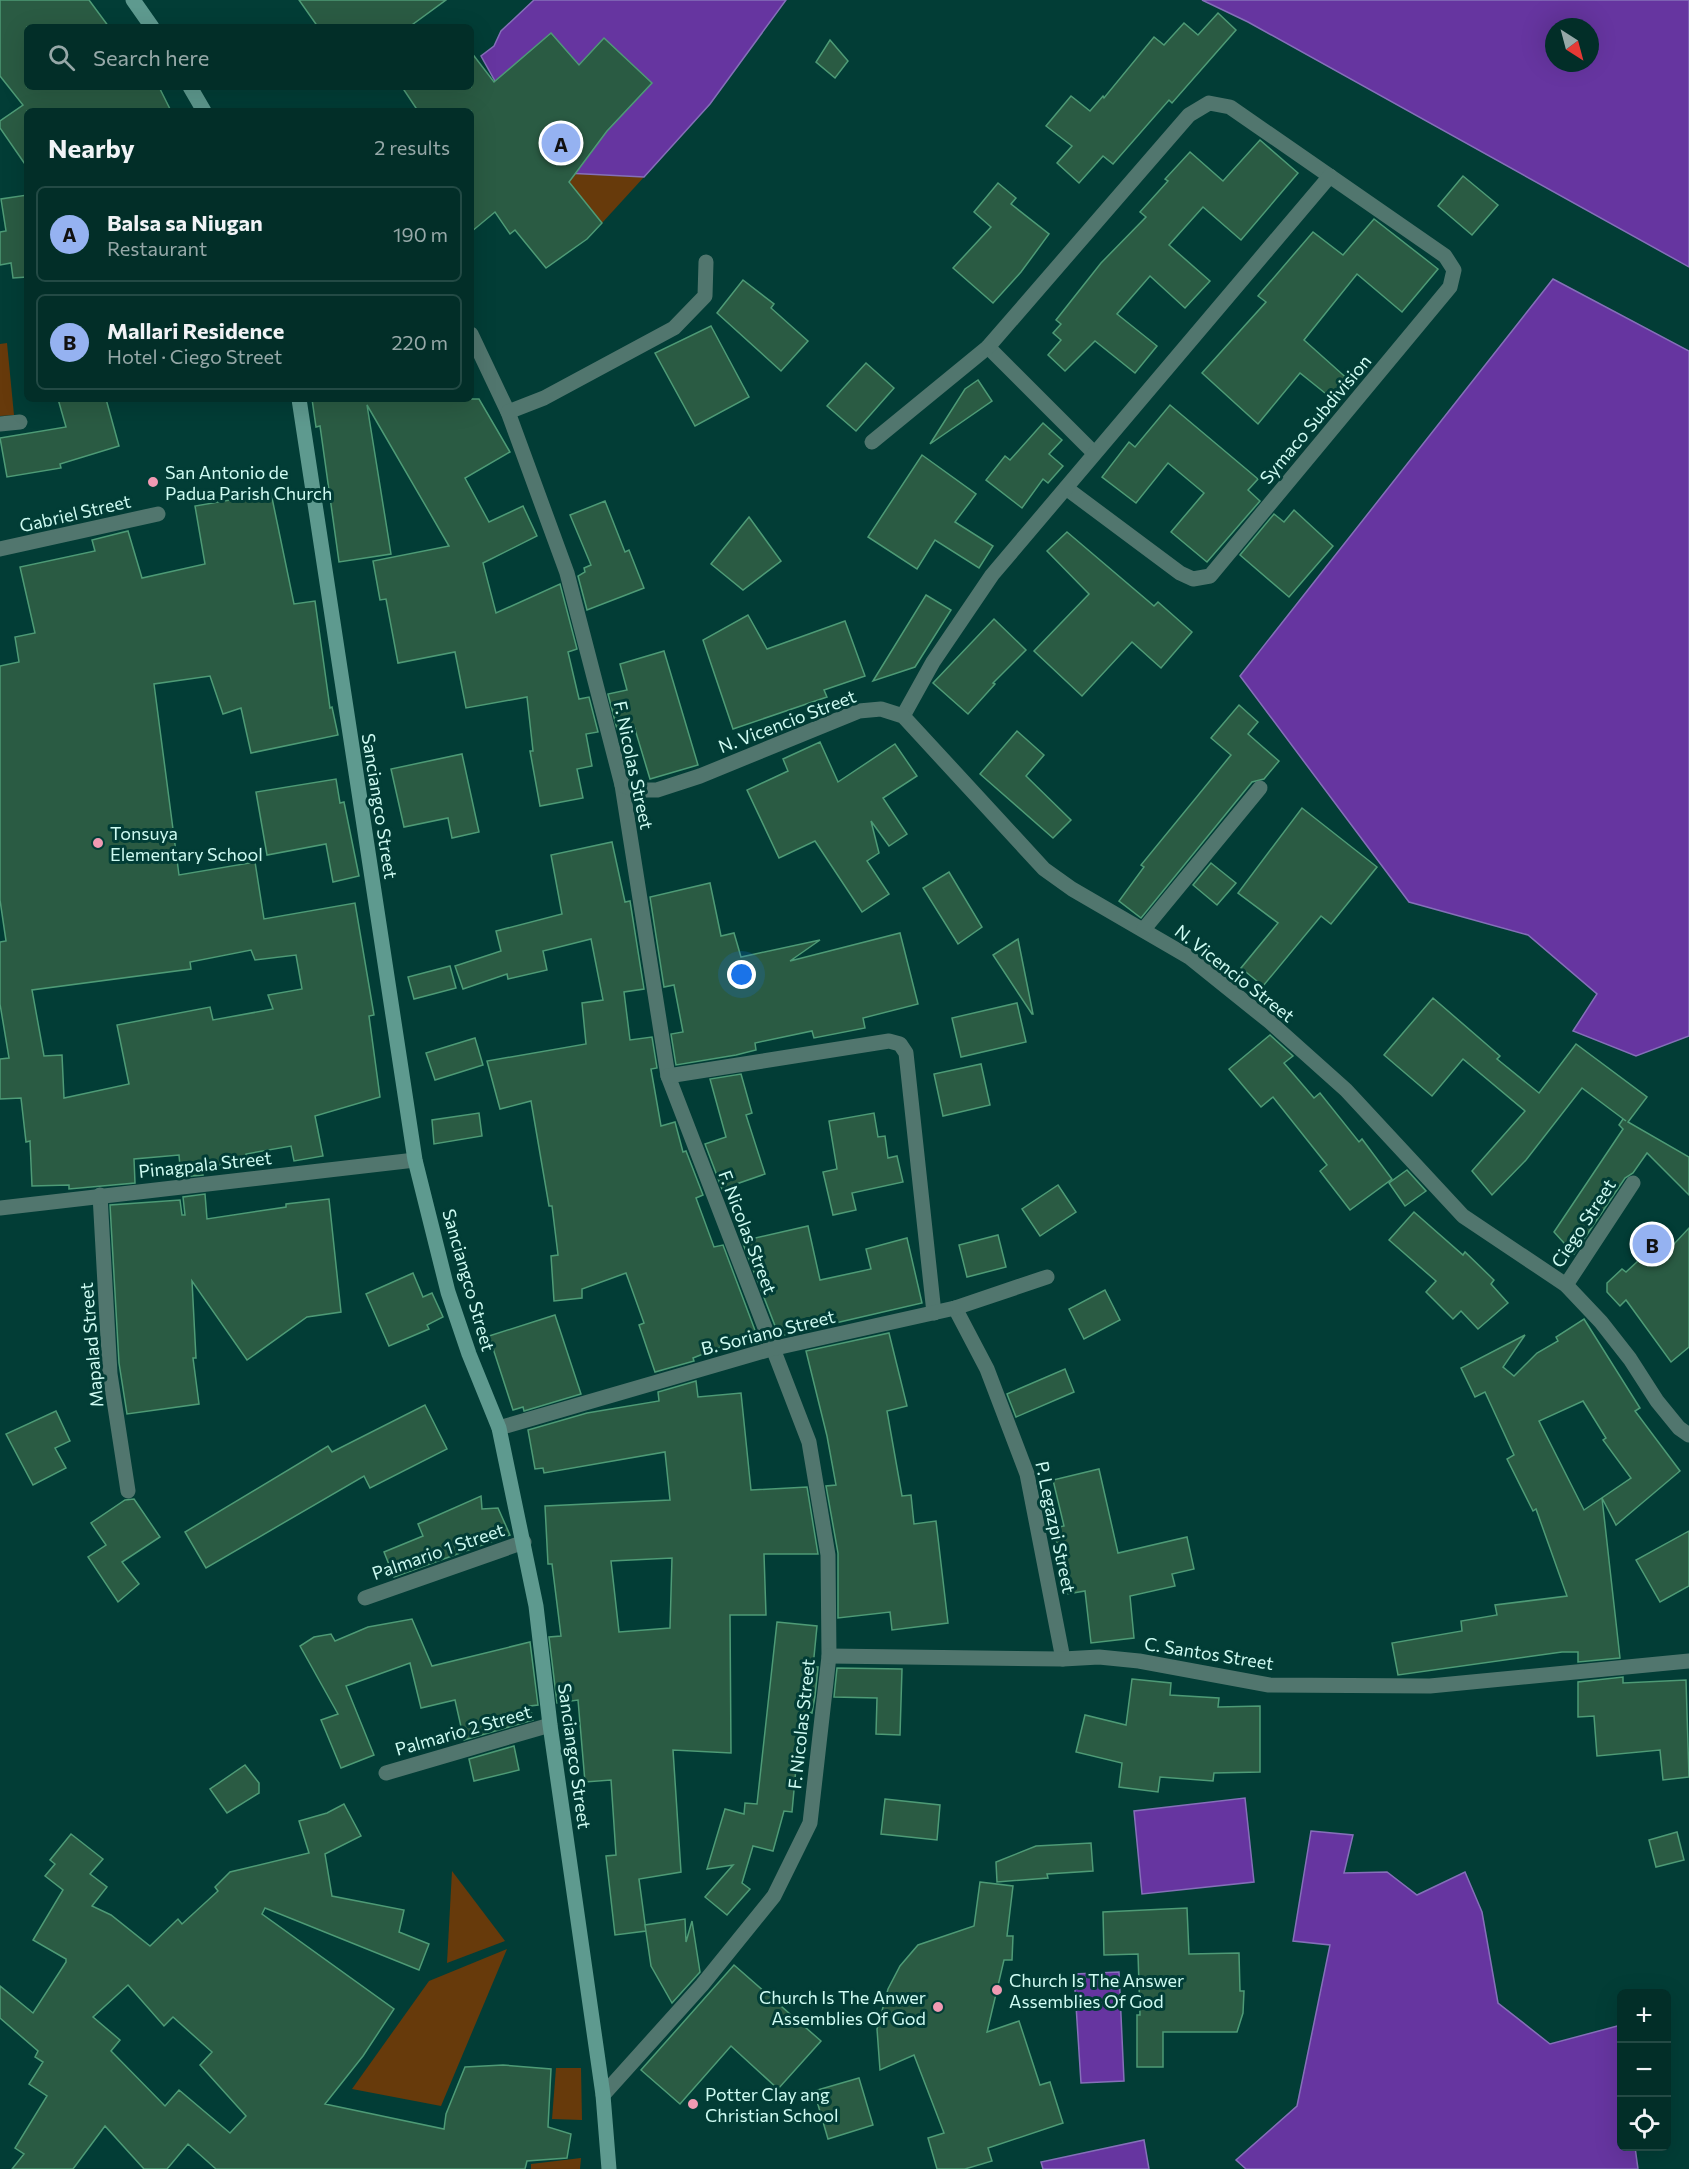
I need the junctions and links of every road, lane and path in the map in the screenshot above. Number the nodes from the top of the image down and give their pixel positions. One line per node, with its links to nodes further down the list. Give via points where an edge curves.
1 (133, 0): 2 (main road)
2 (150, 24)
3 (192, 90): 4 (main road)
4 (202, 108)
5 (1330, 176): 8 (street, Symaco Subdivision, via 1230,107 1209,103 1190,116); 14 (street); 15 (street, Symaco Subdivision, via 1445,256 1455,270 1450,286 1210,576 1193,579 1180,573)
6 (706, 262): 10 (street, via 705,296 674,328 543,398)
7 (474, 340): 10 (street, F. Nicolas Street)
8 (988, 347): 13 (street, Symaco Subdivision); 14 (street)
9 (300, 402): 23 (main road, Sanciangco Street)
10 (508, 412): 19 (street, F. Nicolas Street, via 567,573)
11 (20, 422): 12 (street)
12 (0, 424)
13 (872, 442)
14 (1094, 453): 15 (street)
15 (1066, 488): 18 (street, via 992,575 933,662)
16 (158, 514): 17 (street, Gabriel Street)
17 (0, 549)
18 (903, 716): 19 (street, N. Vicencio Street, via 892,710 859,711 657,790); 21 (street, N. Vicencio Street, via 1044,869)
19 (622, 785): 22 (street, F. Nicolas Street)
20 (1260, 788): 21 (street)
21 (1144, 929): 28 (street, N. Vicencio Street, via 1189,957 1279,1029 1346,1090 1463,1216)
22 (668, 1076): 30 (street, via 889,1041 900,1044 906,1053); 31 (street, F. Nicolas Street)
23 (415, 1160): 25 (street, Pinagpala Street); 32 (main road, Sanciangco Street, via 452,1302)
24 (1632, 1183): 28 (street, Ciego Street)
25 (100, 1195): 26 (street, Pinagpala Street); 34 (street, Mapalad Street, via 110,1374)
26 (0, 1208)
27 (1047, 1277): 29 (street, B. Soriano Street)
28 (1566, 1285): 33 (street, N. Vicencio Street, via 1601,1322 1657,1401)
29 (955, 1308): 30 (street, B. Soriano Street); 38 (street, P. Legazpi Street, via 987,1369 1027,1474)
30 (934, 1313): 31 (street, B. Soriano Street)
31 (771, 1349): 32 (street, B. Soriano Street); 37 (street, F. Nicolas Street, via 809,1442 828,1555)
32 (499, 1428): 35 (main road, Sanciangco Street)
33 (1689, 1435)
34 (128, 1491)
35 (524, 1542): 36 (street, Palmario 1 Street); 40 (main road, Sanciangco Street)
36 (364, 1598)
37 (829, 1656): 38 (street, C. Santos Street); 42 (street, F. Nicolas Street, via 810,1823 774,1896 702,1985)
38 (1063, 1659): 39 (street, C. Santos Street, via 1139,1661 1269,1685 1407,1686)
39 (1689, 1661)
40 (550, 1725): 41 (street, Palmario 2 Street); 42 (main road, Sanciangco Street)
41 (386, 1773)
42 (603, 2095): 43 (main road, Sanciangco Street)
43 (609, 2169)

